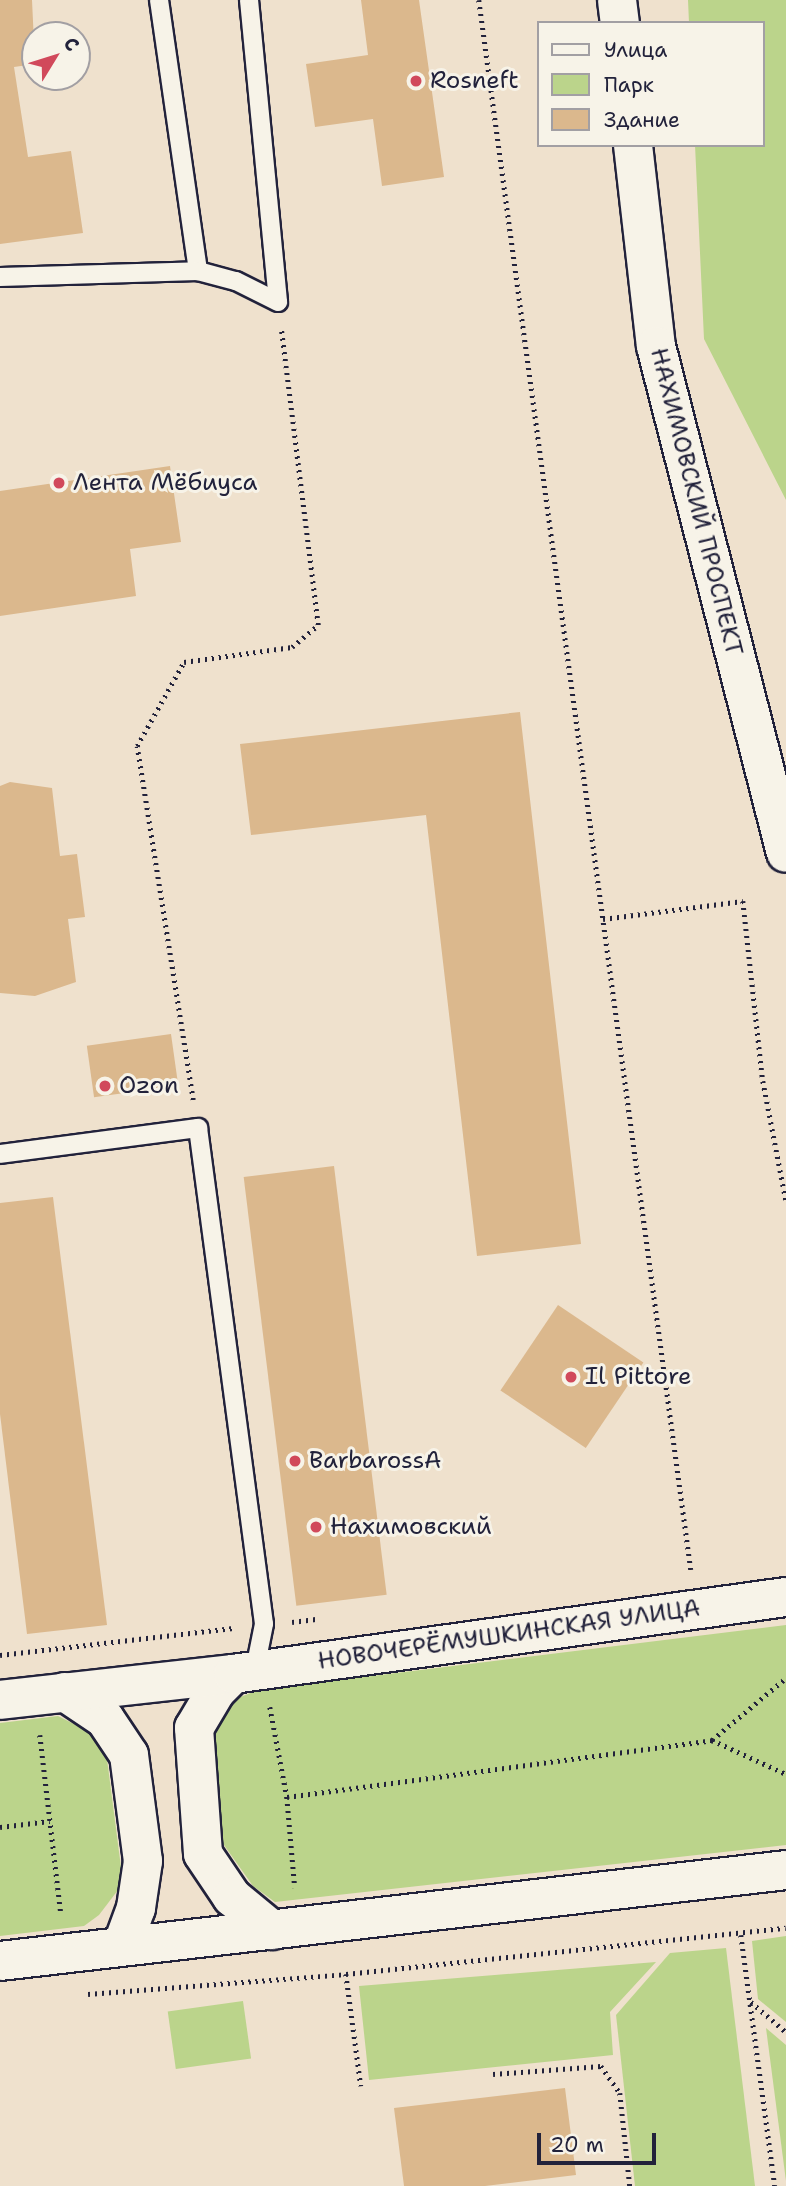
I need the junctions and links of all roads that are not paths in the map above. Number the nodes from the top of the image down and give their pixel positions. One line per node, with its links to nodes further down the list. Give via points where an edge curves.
1 (159, 0): 6 (lane)
2 (249, 0): 6 (lane, via 278,302 236,281)
3 (617, 0): 4 (street)
4 (620, 21)
5 (633, 147): 8 (street, НАХИМОВСКИЙ ПРОСПЕКТ, via 656,346 695,513)
6 (198, 271): 7 (lane)
7 (0, 276)
8 (777, 791): 9 (street, НАХИМОВСКИЙ ПРОСПЕКТ)
9 (786, 853)
10 (0, 1154): 12 (lane, via 198,1128 264,1624)
11 (786, 1597): 12 (street, НОВОЧЕРЁМУШКИНСКАЯ УЛИЦА)
12 (252, 1680): 13 (street, НОВОЧЕРЁМУШКИНСКАЯ УЛИЦА); 16 (street, via 204,1708 194,1728 203,1854 232,1897)
13 (65, 1692): 14 (street, НОВОЧЕРЁМУШКИНСКАЯ УЛИЦА); 17 (street, via 105,1719 129,1755 143,1861 136,1908)
14 (0, 1700)
15 (786, 1870): 16 (street)
16 (272, 1930): 17 (street)
17 (122, 1946): 18 (street)
18 (0, 1961)

